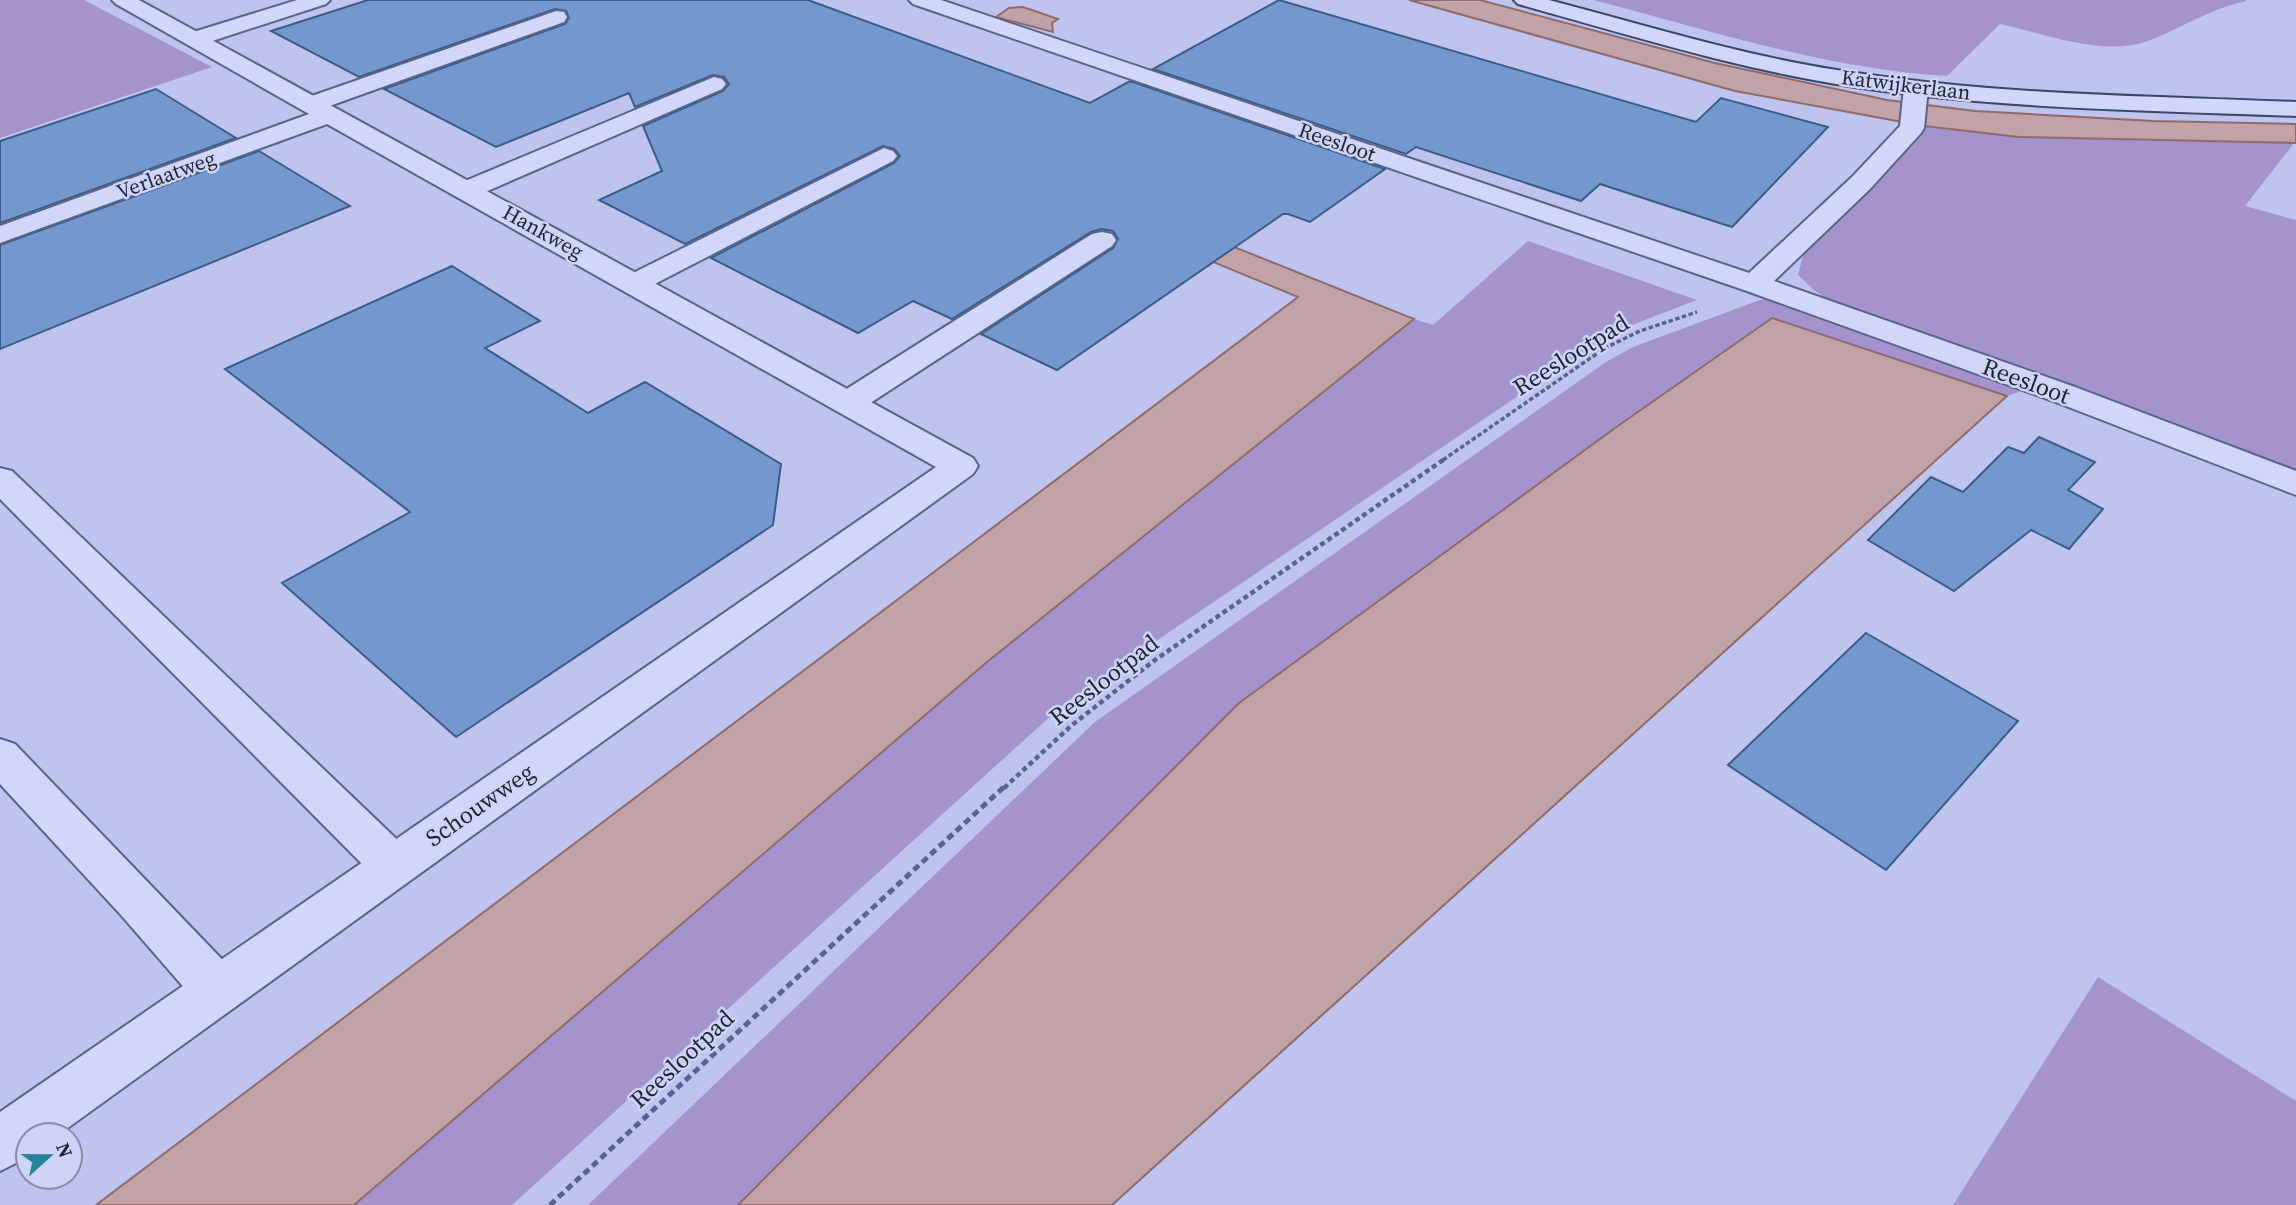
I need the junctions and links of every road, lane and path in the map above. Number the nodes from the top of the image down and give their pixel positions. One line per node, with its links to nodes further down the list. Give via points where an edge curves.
1 (123, 0): 6 (street, Hankweg)
2 (319, 0): 6 (street)
3 (920, 0): 16 (street, Reesloot)
4 (1525, 0): 8 (street, Katwijkerlaan, via 1835,77)
5 (556, 17): 9 (street, Verlaatweg)
6 (195, 39): 9 (street, Hankweg)
7 (714, 84): 12 (street)
8 (1915, 106): 10 (street, Katwijkerlaan, via 1990,95); 16 (street, via 1861,183)
9 (322, 109): 12 (street, Hankweg); 13 (street, Verlaatweg)
10 (2296, 109)
11 (884, 156): 15 (street)
12 (467, 190): 15 (street, Hankweg)
13 (0, 235)
14 (1102, 240): 17 (street)
15 (635, 283): 17 (street, Hankweg)
16 (1754, 284): 20 (street, Reesloot, via 2064,394); 25 (path, Reeslootpad, via 1720,303 1605,348 1156,660 1072,725)
17 (849, 402): 18 (street, Hankweg)
18 (961, 466): 22 (street, Schouwweg)
19 (0, 479): 22 (street)
20 (2296, 484)
21 (0, 756): 23 (street)
22 (394, 866): 23 (street, Schouwweg)
23 (218, 990): 24 (street, Schouwweg)
24 (0, 1144)
25 (550, 1205)

